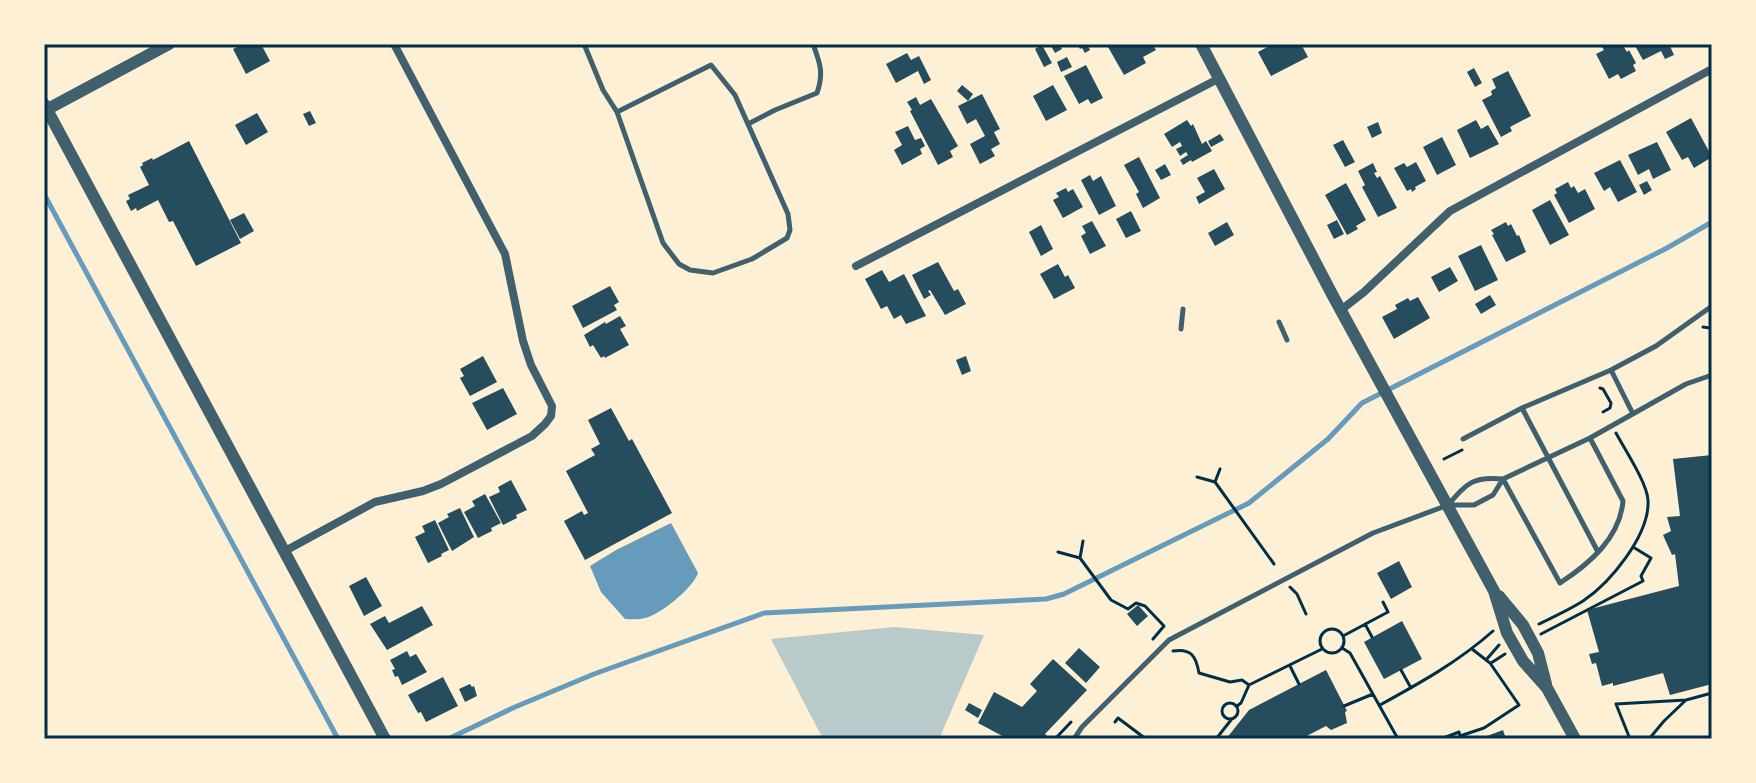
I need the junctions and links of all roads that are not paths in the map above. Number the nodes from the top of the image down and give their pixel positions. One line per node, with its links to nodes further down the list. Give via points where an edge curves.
1 (169, 44): 8 (street)
2 (394, 44): 27 (street, via 505,254 523,341 552,406 551,416 532,436 441,484 375,502)
3 (584, 44): 9 (lane)
4 (813, 44): 10 (lane, via 822,79 817,93)
5 (1201, 44): 7 (street)
6 (1712, 69): 14 (street, via 1450,211)
7 (1220, 78): 11 (street); 14 (street)
8 (45, 108): 27 (street)
9 (617, 112): 10 (lane, via 711,65 735,95); 10 (lane, via 663,243 679,264 713,273 752,259 787,238 790,230 788,214)
10 (748, 124)
11 (856, 266)
12 (1712, 306): 18 (lane)
13 (1183, 309): 16 (lane)
14 (1341, 310): 26 (street)
15 (1279, 322): 17 (lane)
16 (1181, 329)
17 (1287, 340)
18 (1611, 370): 20 (lane); 21 (lane)
19 (1712, 375): 21 (lane)
20 (1522, 408): 23 (lane); 24 (lane)
21 (1633, 414): 22 (lane)
22 (1590, 438): 24 (lane); 28 (lane, via 1623,501 1618,524)
23 (1463, 439)
24 (1548, 458): 25 (lane); 28 (lane)
25 (1503, 479): 26 (lane, via 1483,477 1463,487); 26 (lane, via 1493,495 1474,505); 28 (lane, via 1560,583)
26 (1448, 505): 30 (lane, via 1373,533 1169,640); 31 (street, via 1494,591 1515,648 1547,688)
27 (285, 551): 29 (street)
28 (1598, 552)
29 (385, 739)
30 (1074, 739)
31 (1575, 739)

